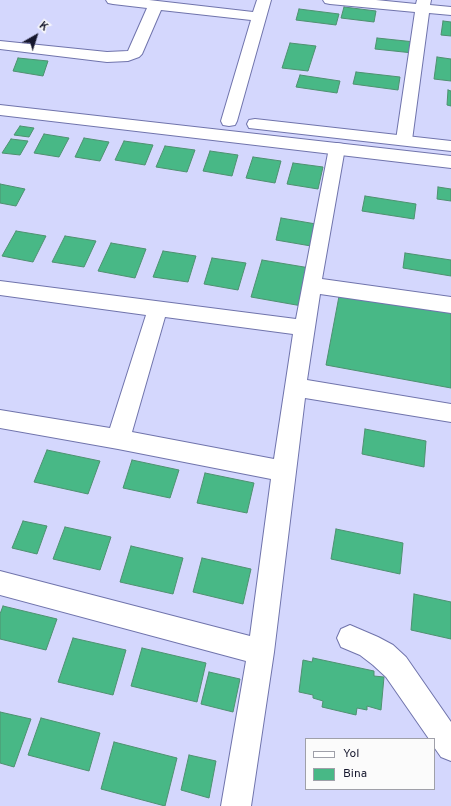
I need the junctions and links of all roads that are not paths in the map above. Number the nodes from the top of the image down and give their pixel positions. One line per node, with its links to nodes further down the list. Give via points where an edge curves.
1 (113, 0): 3 (street)
2 (330, 0): 4 (street)
3 (156, 4): 5 (street); 7 (street, via 134,54 128,56 107,57)
4 (423, 4): 6 (street); 10 (street)
5 (259, 5): 10 (street, via 222,120)
6 (451, 11)
7 (0, 45)
8 (1, 108): 9 (street); 12 (street)
9 (134, 110)
10 (404, 140): 11 (street)
11 (451, 146)
12 (337, 148): 13 (street); 14 (street)
13 (451, 162)
14 (312, 285): 16 (street); 18 (street)
15 (0, 288): 17 (street)
16 (451, 305)
17 (158, 308): 18 (street); 22 (street)
18 (305, 328): 19 (street)
19 (295, 387): 20 (street); 23 (street)
20 (451, 413)
21 (0, 419): 22 (street)
22 (118, 439): 23 (street)
23 (284, 471): 26 (street)
24 (0, 583): 26 (street)
25 (350, 638): 27 (street, via 369,646 396,667)
26 (261, 652): 28 (street)
27 (451, 747)
28 (236, 806)

